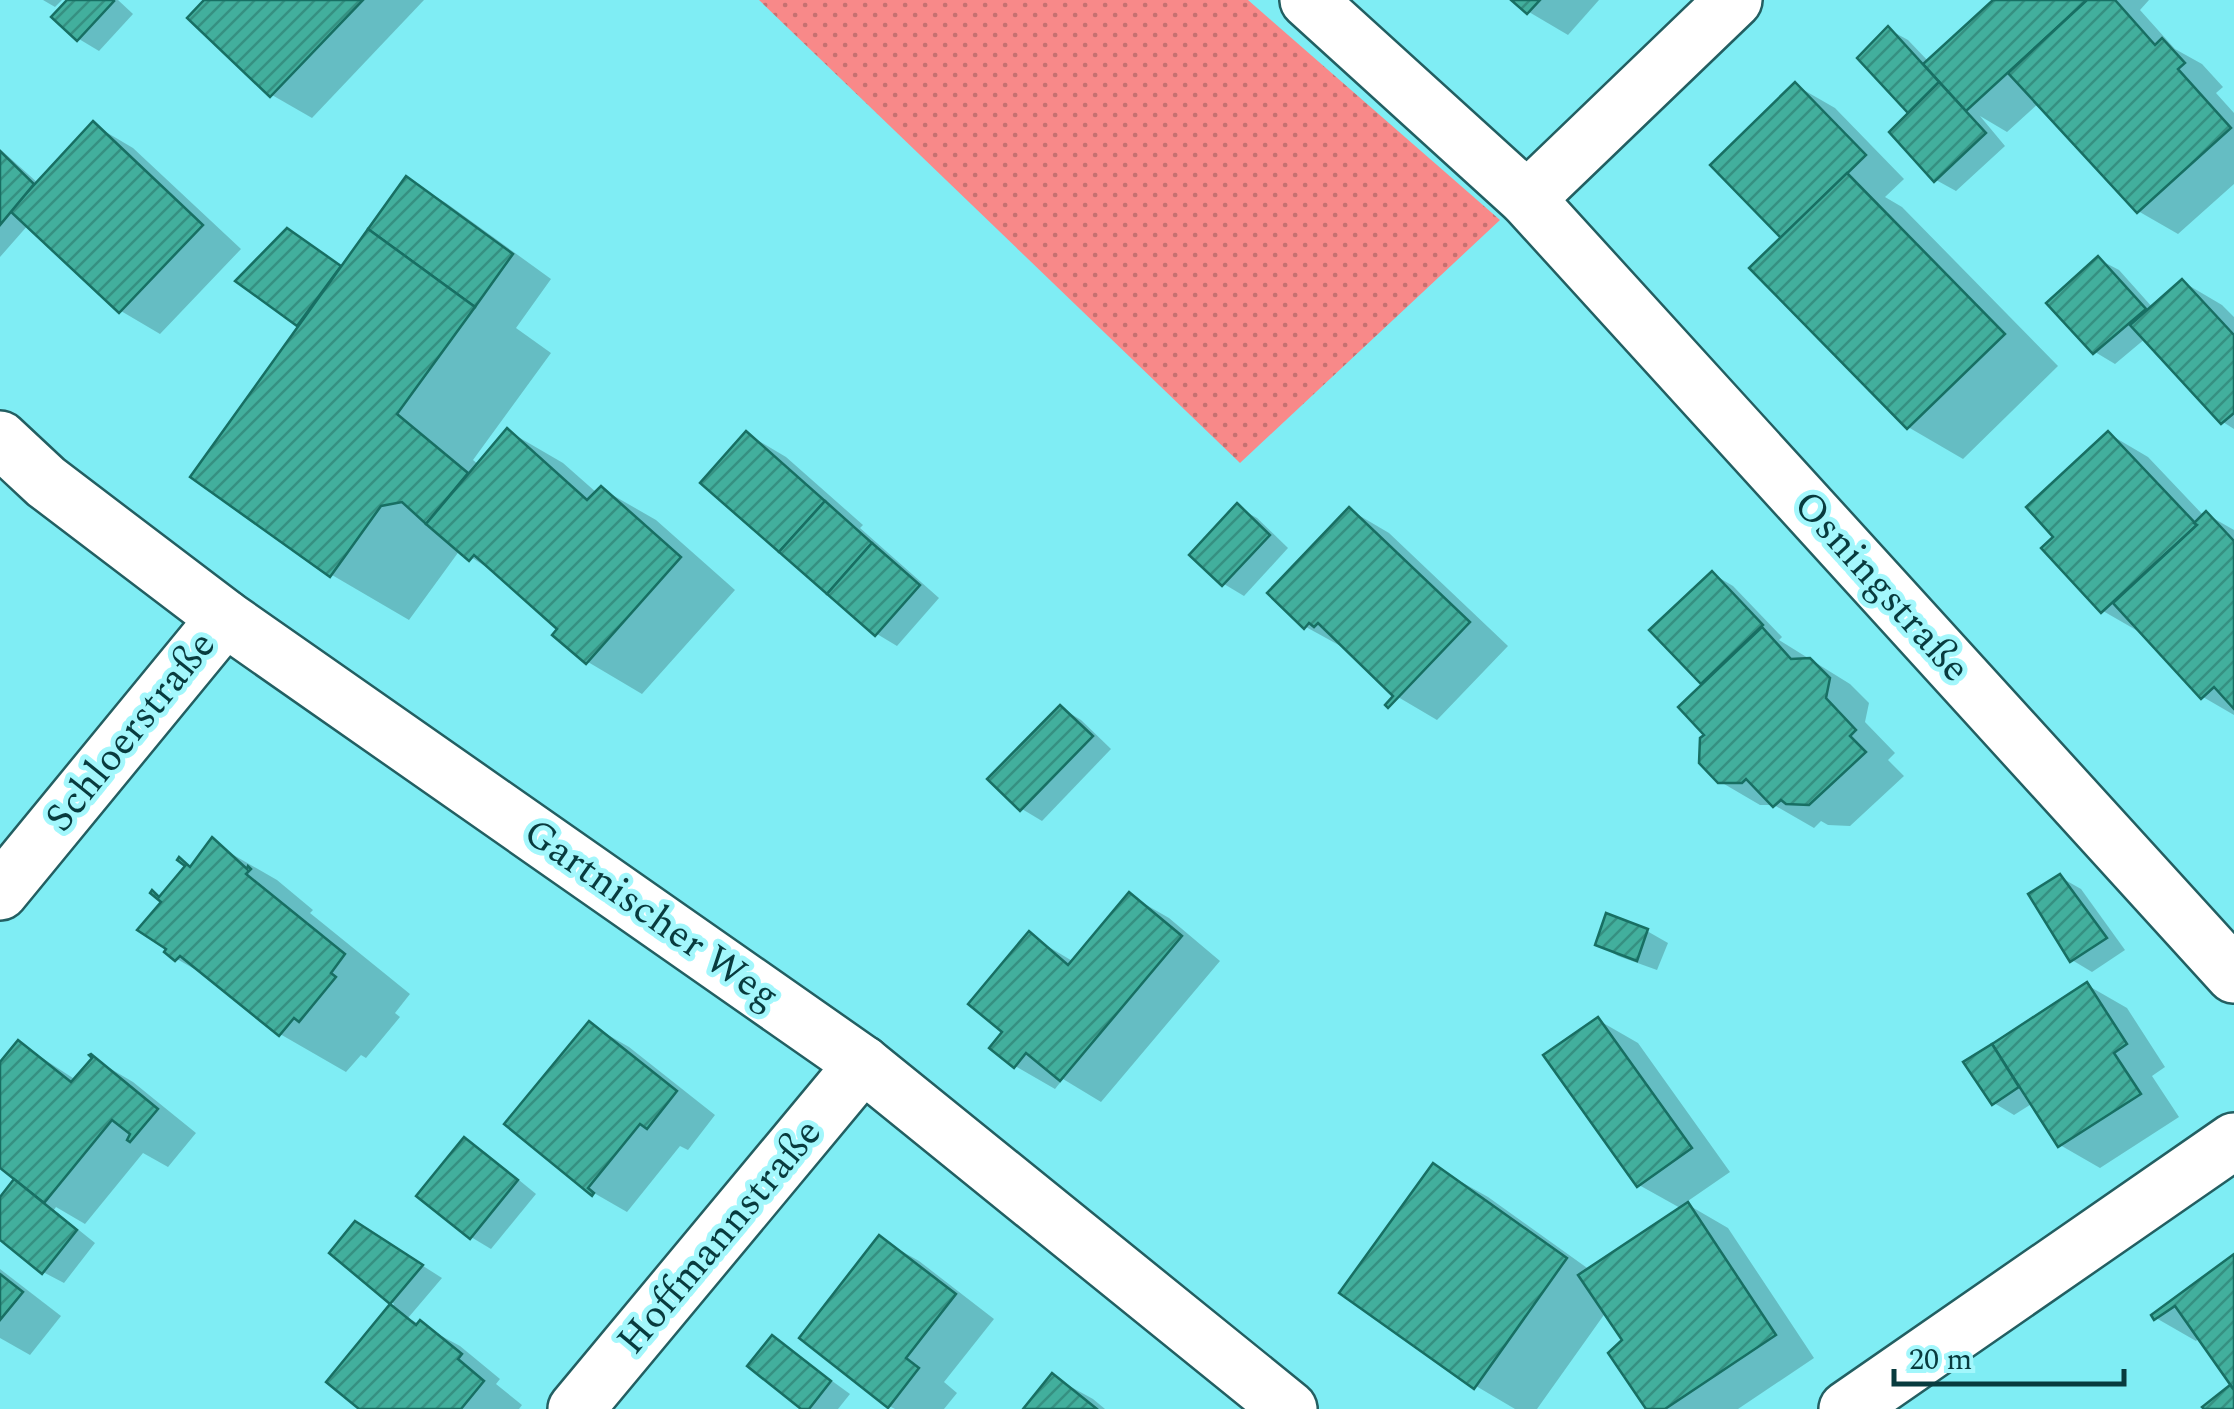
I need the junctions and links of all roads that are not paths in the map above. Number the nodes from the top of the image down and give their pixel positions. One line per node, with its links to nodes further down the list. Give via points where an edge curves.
1 (1308, 0): 3 (street, Osningstraße)
2 (1734, 0): 3 (street)
3 (1527, 200): 7 (street, Osningstraße)
4 (0, 439): 5 (street, Gartnischer Weg, via 46,482)
5 (225, 618): 6 (street, Schloerstraße); 8 (street, Gartnischer Weg)
6 (0, 892)
7 (2234, 975)
8 (863, 1064): 10 (street, Hoffmannstraße); 11 (street, Gartnischer Weg)
9 (2234, 1141): 12 (street)
10 (576, 1409)
11 (1289, 1409)
12 (1847, 1409)

